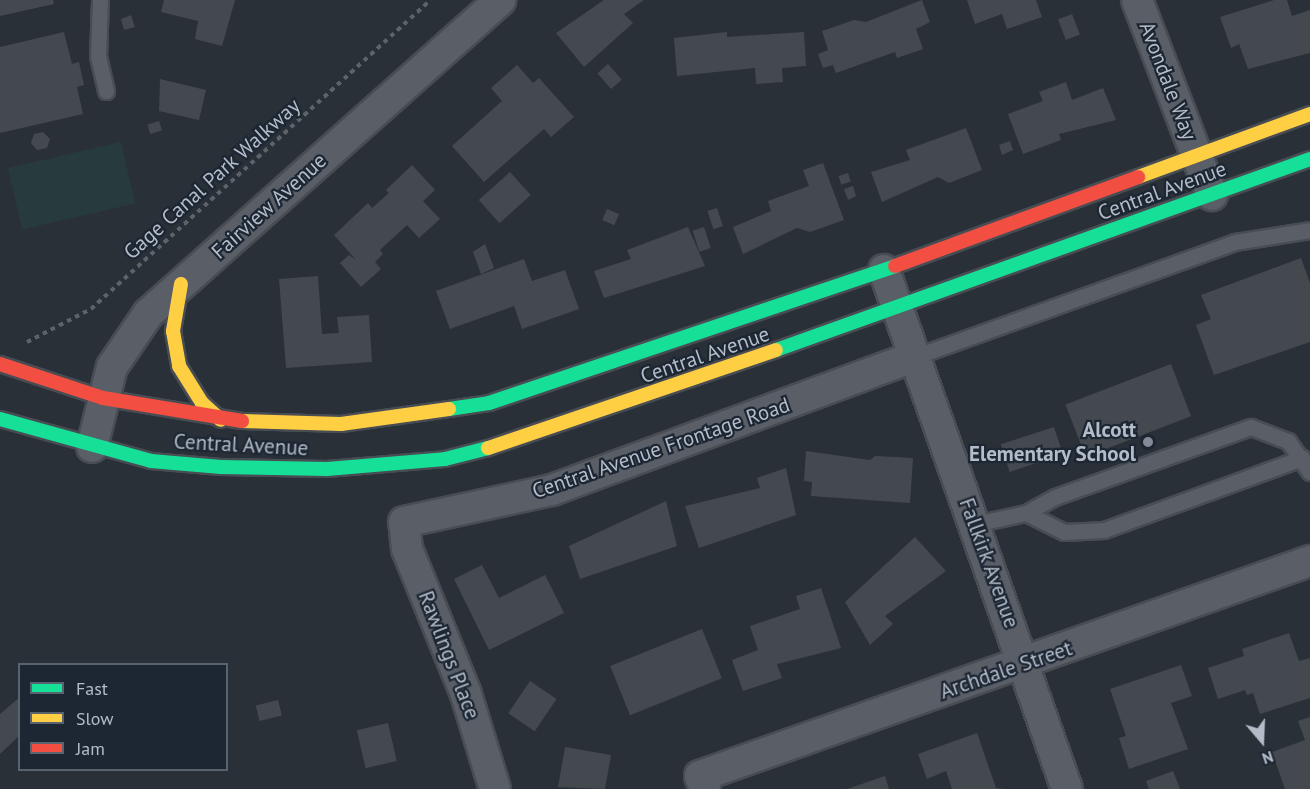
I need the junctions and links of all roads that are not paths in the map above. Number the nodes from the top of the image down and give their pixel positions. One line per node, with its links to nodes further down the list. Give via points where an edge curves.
1 (100, 0): 4 (lane, via 98,56)
2 (500, 0): 11 (street, Fairview Avenue)
3 (1137, 0): 6 (street, Avondale Way)
4 (106, 91)
5 (1310, 114): 6 (main road, Central Avenue)
6 (1196, 155): 8 (street, Avondale Way); 10 (main road, Central Avenue)
7 (1310, 159): 8 (main road, Central Avenue)
8 (1212, 195): 12 (main road, Central Avenue)
9 (1310, 230): 13 (lane, via 1235,242)
10 (884, 270): 12 (street, Fallkirk Avenue); 17 (main road, Central Avenue, via 489,403 342,424 270,426)
11 (181, 284): 15 (street, Fairview Avenue, via 124,343); 17 (main road, via 173,331 179,366 202,403)
12 (897, 310): 13 (street, Fallkirk Avenue); 18 (main road, Central Avenue, via 542,434 446,459 272,471 151,461)
13 (914, 357): 22 (street, Central Avenue Frontage Road, via 552,490); 23 (street, Fallkirk Avenue)
14 (3, 366): 15 (main road, Central Avenue)
15 (103, 398): 17 (main road, Central Avenue); 18 (street, Fairview Avenue)
16 (0, 419): 18 (main road, Central Avenue)
17 (221, 420)
18 (92, 447)
19 (1302, 458): 20 (lane); 21 (lane, via 1104,530 1064,532); 21 (lane, via 1288,441 1251,427 1056,496)
20 (1310, 472)
21 (1026, 513): 23 (lane)
22 (404, 522): 27 (street, Rawlings Place, via 407,549 466,694)
23 (975, 524): 25 (street, Fallkirk Avenue)
24 (1310, 561): 25 (street, Archdale Street)
25 (1025, 664): 26 (street, Archdale Street); 28 (street, Fallkirk Avenue)
26 (702, 782)
27 (495, 789)
28 (1067, 789)

